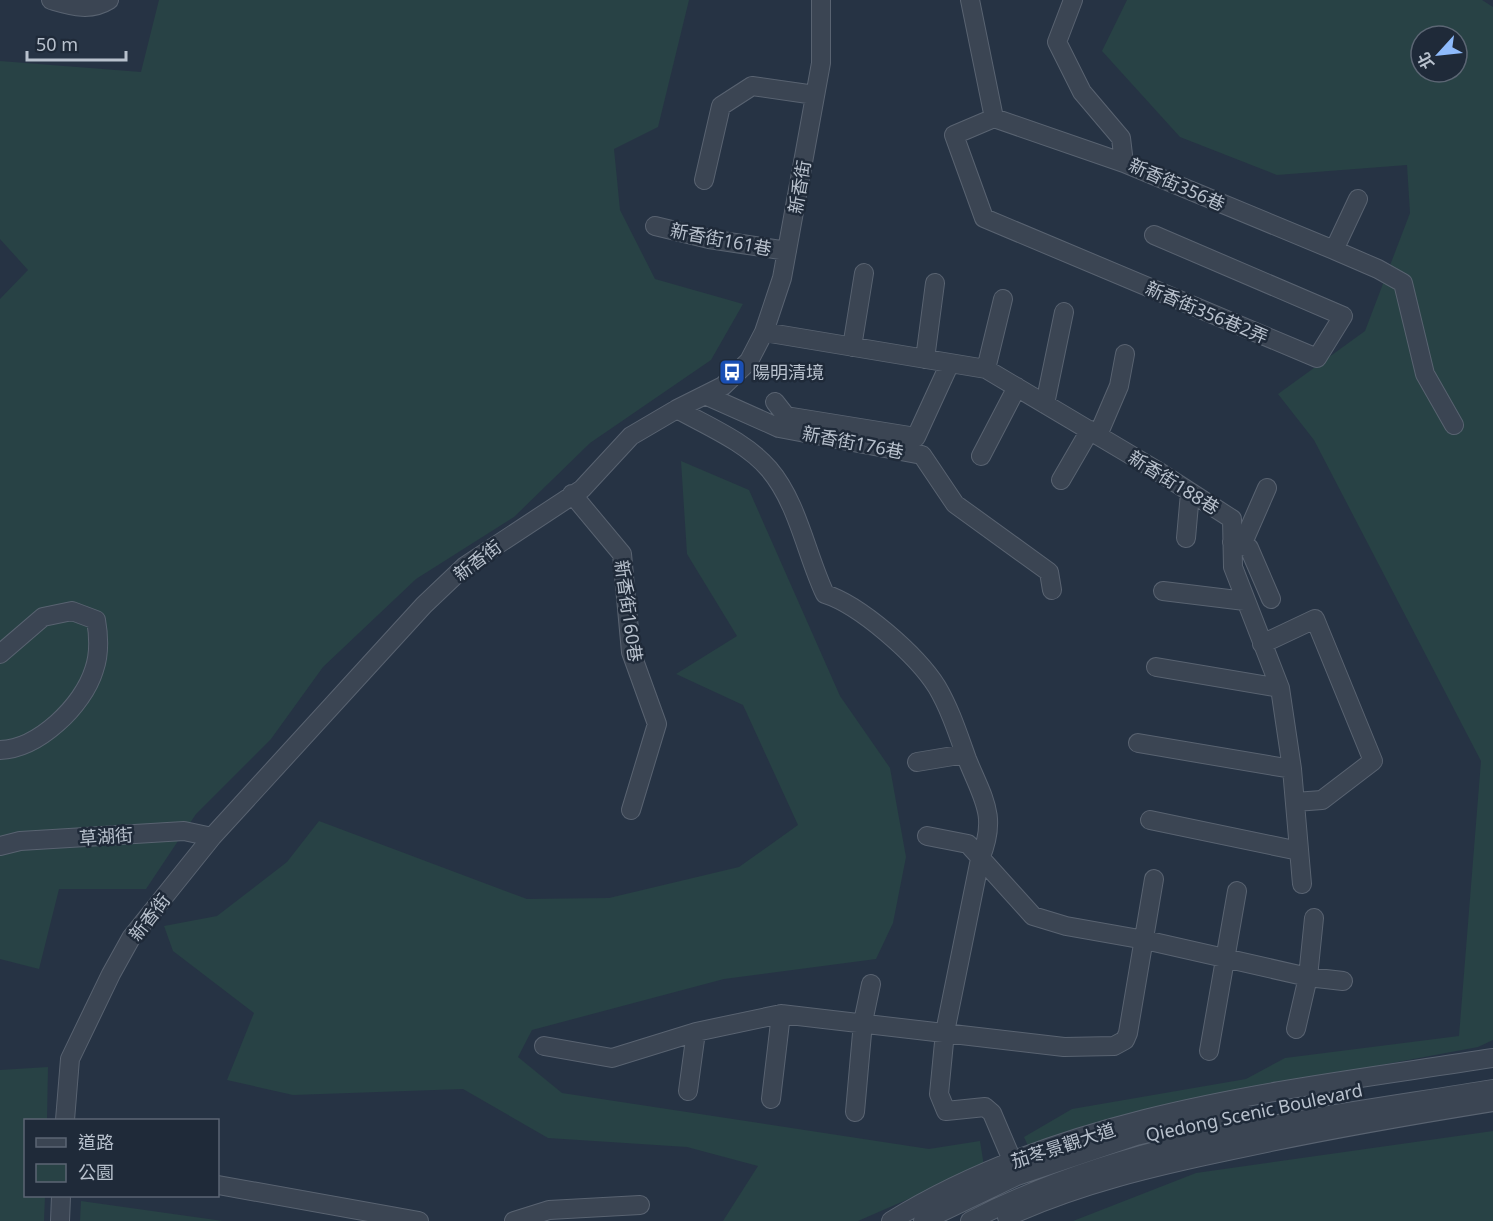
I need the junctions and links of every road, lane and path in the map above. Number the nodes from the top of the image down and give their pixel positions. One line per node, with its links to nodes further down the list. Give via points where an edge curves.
1 (51, 0): 2 (street, via 98,8)
2 (109, 0)
3 (822, 0): 6 (street, 新香街, via 821,63)
4 (970, 0): 7 (street)
5 (1073, 0): 8 (street, 新香街356巷, via 1057,42 1082,92 1120,138)
6 (815, 95): 9 (street, via 752,86 721,106); 14 (street, 新香街)
7 (994, 118): 8 (street); 12 (street, 新香街356巷2弄, via 954,135 984,218 1317,358 1343,316)
8 (1124, 163): 13 (street, 新香街356巷)
9 (704, 180)
10 (1358, 199): 13 (street)
11 (655, 226): 14 (street, 新香街161巷)
12 (1154, 235)
13 (1334, 250): 30 (street, 新香街356巷, via 1403,283 1425,374)
14 (787, 252): 19 (street, 新香街)
15 (864, 273): 20 (street)
16 (935, 283): 22 (street)
17 (1003, 299): 24 (street)
18 (1064, 312): 28 (street)
19 (764, 332): 20 (street, 新香街188巷); 26 (street, 新香街, via 749,361 723,386)
20 (852, 347): 22 (street, 新香街188巷)
21 (1125, 354): 31 (street, via 1119,386)
22 (925, 359): 23 (street, 新香街188巷)
23 (950, 363): 24 (street, 新香街188巷); 27 (street, via 916,436 786,416)
24 (986, 369): 25 (street, 新香街188巷)
25 (1017, 387): 28 (street, 新香街188巷); 32 (street)
26 (705, 395): 29 (street, 新香街); 39 (street, 新香街176巷, via 779,428 922,455 956,504 1049,572)
27 (775, 402)
28 (1045, 404): 31 (street, 新香街188巷)
29 (677, 409): 35 (street, 新香街, via 631,436 582,489); 49 (street, via 739,444 769,469 790,504 825,594 856,607 935,684 949,709)
30 (1454, 425)
31 (1094, 432): 33 (street); 36 (street, 新香街188巷)
32 (981, 456)
33 (1061, 480)
34 (1267, 488): 38 (street, via 1246,536)
35 (572, 494): 53 (street, 新香街160巷, via 622,554 632,652 657,724); 56 (street, 新香街, via 465,566 424,605)
36 (1190, 494): 37 (street); 38 (street, 新香街188巷, via 1233,519)
37 (1186, 538)
38 (1232, 543): 41 (street, via 1249,548); 42 (street, 新香街188巷, via 1233,567)
39 (1052, 590)
40 (1163, 591): 42 (street)
41 (1271, 599)
42 (1245, 601): 43 (street, 新香街188巷)
43 (1262, 644): 46 (street, 新香街188巷); 52 (street, via 1315,619 1373,761 1322,800)
44 (0, 654): 48 (street, via 43,617 72,611 96,620 100,641 94,671 80,699 48,730 15,750)
45 (1156, 667): 46 (street)
46 (1280, 688): 51 (street, 新香街188巷)
47 (1138, 742): 51 (street)
48 (0, 750)
49 (965, 754): 50 (street); 59 (street, via 990,815 989,838)
50 (917, 762)
51 (1292, 770): 52 (street, 新香街188巷)
52 (1295, 802): 58 (street, 新香街188巷)
53 (630, 810)
54 (1150, 820): 58 (street)
55 (927, 836): 59 (street, via 968,844)
56 (212, 837): 57 (street, 草湖街, via 184,831 20,841); 83 (street, 新香街, via 131,938 111,974 70,1059)
57 (0, 846)
58 (1299, 851): 61 (street, 新香街188巷)
59 (980, 859): 64 (street, via 1033,916); 73 (street)
60 (1154, 879): 64 (street)
61 (1302, 884)
62 (1237, 891): 65 (street)
63 (1314, 918): 66 (street)
64 (1146, 940): 65 (street); 73 (street, via 1128,1033 1125,1040 1114,1046 1064,1047)
65 (1227, 958): 66 (street); 75 (street)
66 (1308, 977): 67 (street); 71 (street)
67 (1343, 981)
68 (871, 984): 70 (street)
69 (781, 1014): 70 (street); 72 (street); 80 (street)
70 (863, 1022): 73 (street); 82 (street)
71 (1296, 1029)
72 (696, 1032): 74 (street, via 612,1058); 79 (street)
73 (945, 1032): 84 (street, via 939,1094 946,1111 985,1107 992,1113)
74 (544, 1046)
75 (1209, 1052)
76 (1493, 1058): 84 (street, 茄苳景觀大道, via 1268,1093 1140,1120)
77 (1493, 1067): 92 (street, Qiedong Scenic Boulevard, via 1260,1107 1136,1136 1017,1176)
78 (1493, 1089): 93 (street, Qiedong Scenic Boulevard, via 1265,1127 1139,1154 1025,1194)
79 (688, 1091)
80 (771, 1099)
81 (1493, 1102): 94 (street, via 1145,1169 1029,1206)
82 (855, 1112)
83 (64, 1119)
84 (1012, 1160): 91 (street, 茄苳景觀大道)
85 (219, 1185): 89 (street)
86 (61, 1197): 88 (street)
87 (640, 1205): 90 (street, via 549,1210)
88 (60, 1221)
89 (419, 1221)
90 (514, 1221)
91 (891, 1221)
92 (923, 1221)
93 (970, 1221)
94 (997, 1221)

